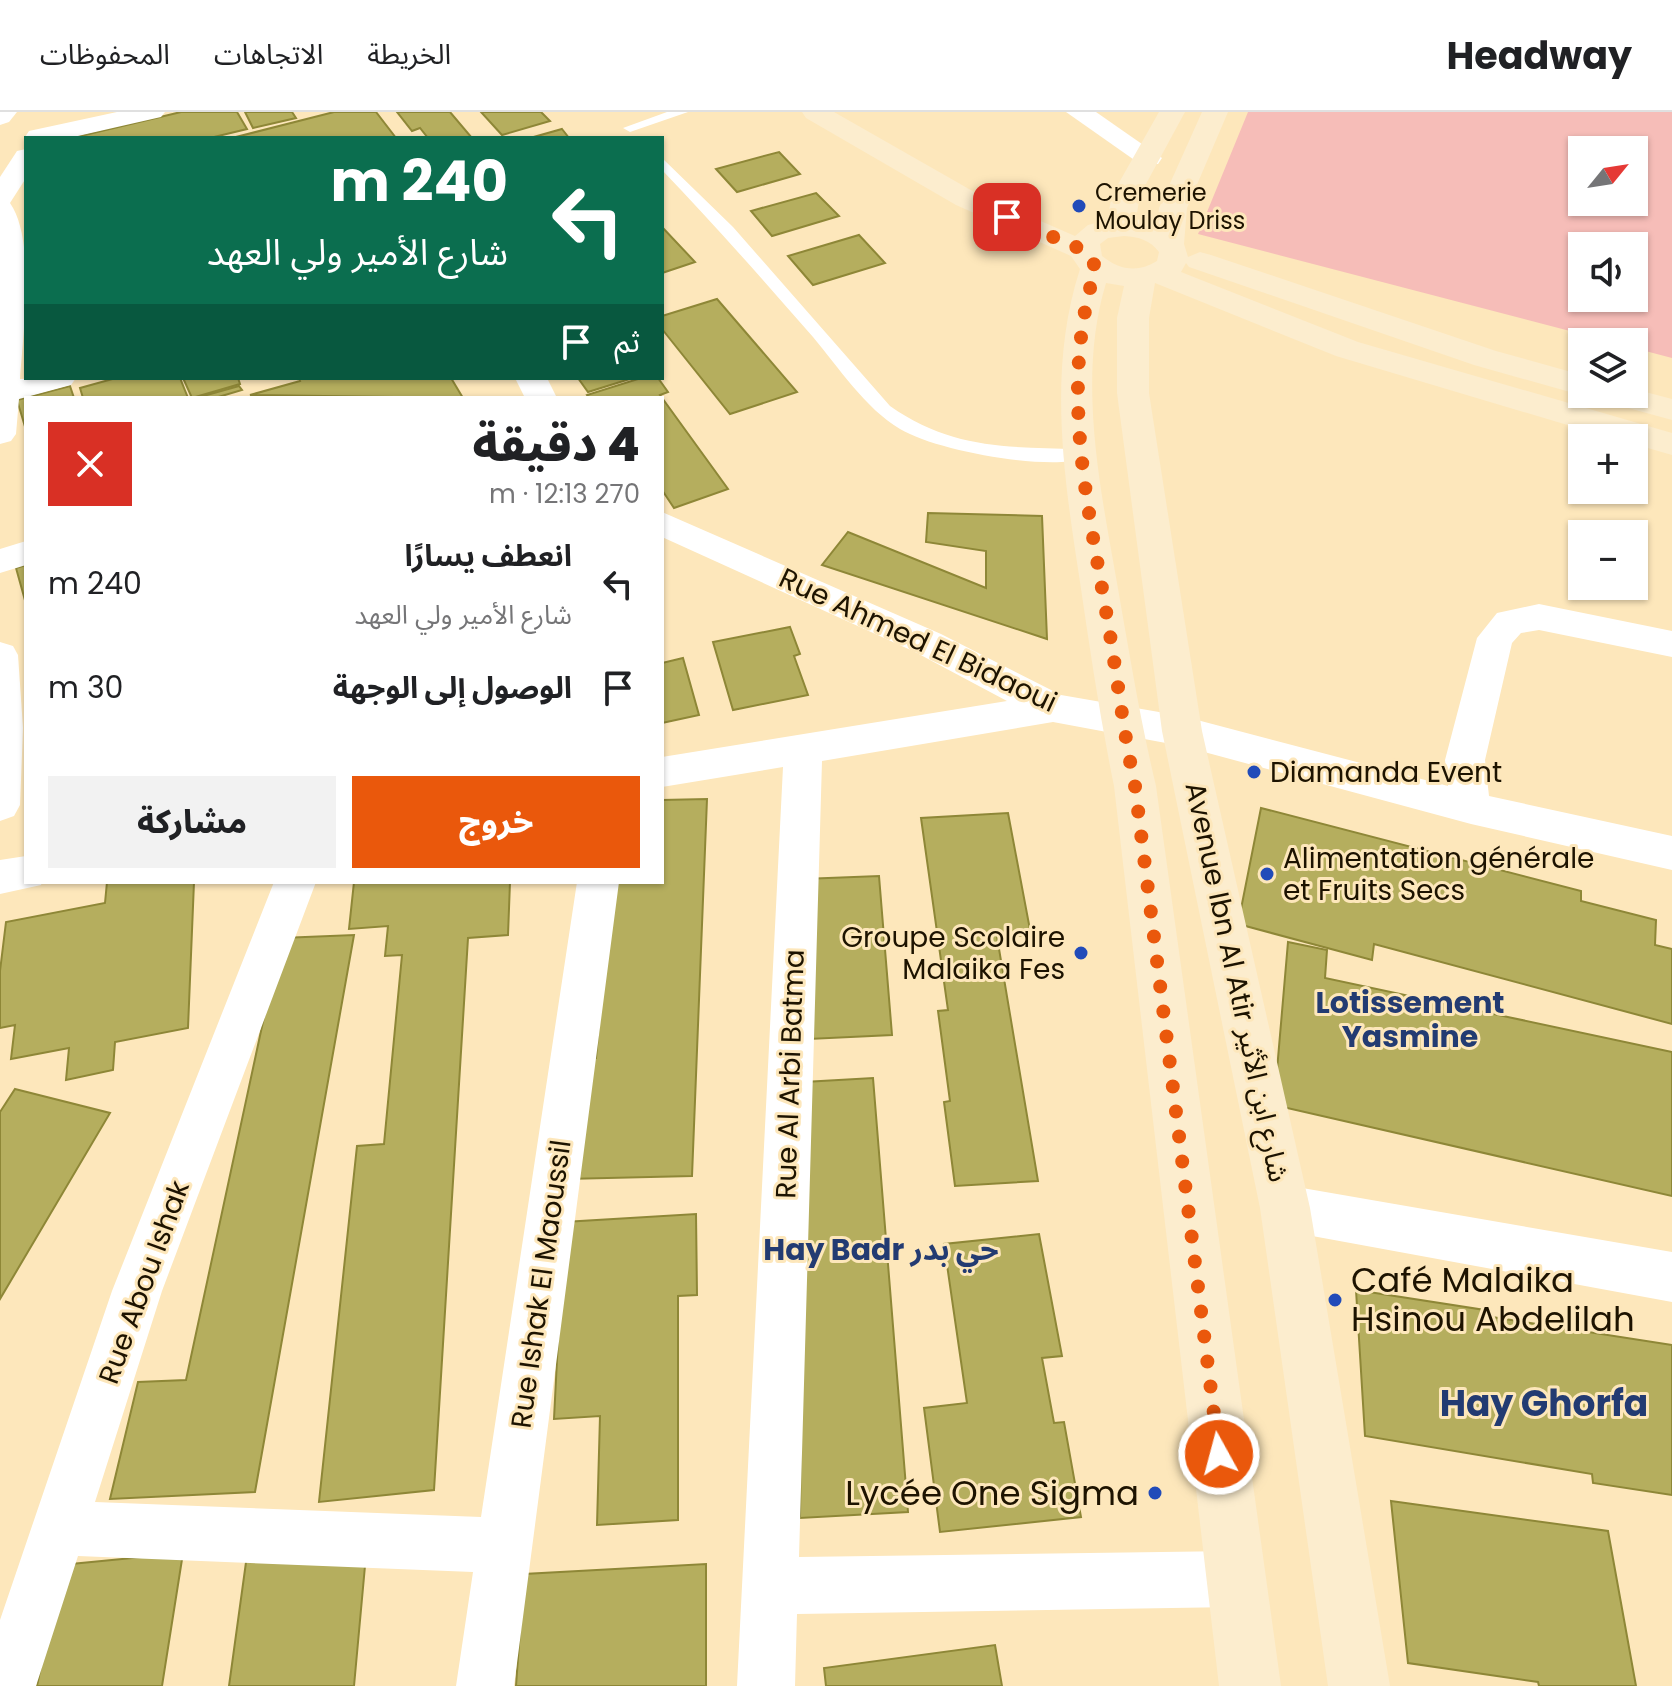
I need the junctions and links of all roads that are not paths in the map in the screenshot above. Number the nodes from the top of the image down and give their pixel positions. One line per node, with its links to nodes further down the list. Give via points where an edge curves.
1 (4, 112): 10 (street)
2 (55, 112): 13 (street)
3 (152, 112): 14 (street)
4 (681, 112): 12 (lane)
5 (815, 112): 21 (street, via 966,199)
6 (868, 112): 11 (street)
7 (1079, 112): 15 (street)
8 (1172, 112): 15 (street)
9 (1215, 112): 23 (street, Avenue Ibn Al Atir شارع ابن الأثير, via 1173,208)
10 (0, 117)
11 (896, 127)
12 (630, 129)
13 (39, 136)
14 (47, 136)
15 (1149, 158): 21 (street)
16 (24, 160): 19 (street)
17 (664, 164): 32 (lane, via 905,428 934,442 975,450)
18 (1023, 194): 21 (street)
19 (0, 198)
20 (0, 208): 22 (street)
21 (1092, 234): 23 (street, via 1151,231); 23 (street, via 1114,275); 32 (street, via 1079,349)
22 (18, 252): 24 (street)
23 (1161, 261): 26 (street); 31 (street, via 1303,333); 40 (street, Avenue Ibn Al Atir شارع ابن الأثير, via 1133,318 1133,393)
24 (3, 308): 27 (street)
25 (53, 380): 27 (street)
26 (1568, 381)
27 (4, 393): 30 (street)
28 (1648, 403): 29 (street)
29 (1672, 410)
30 (0, 434)
31 (1672, 444)
32 (1078, 455): 39 (street)
33 (664, 524): 38 (street, Rue Ahmed El Bidaoui, via 928,643)
34 (24, 554): 35 (street)
35 (0, 561)
36 (1672, 644): 44 (street, via 1539,617 1510,622 1495,638 1465,760)
37 (0, 655): 43 (street)
38 (1053, 708): 39 (street, Rue Ahmed El Bidaoui); 41 (street)
39 (1120, 719): 40 (street, Rue Ahmed El Bidaoui); 54 (street, via 1135,786)
40 (1182, 731): 44 (street, Rue Ahmed El Bidaoui); 50 (street, Avenue Ibn Al Atir شارع ابن الأثير)
41 (803, 749): 42 (street); 55 (street, Rue Al Arbi Batma)
42 (664, 772)
43 (0, 805)
44 (1471, 808): 45 (street, Rue Ahmed El Bidaoui)
45 (1672, 853)
46 (24, 873): 47 (street)
47 (0, 877)
48 (294, 884): 52 (street, Rue Abou Ishak, via 137,1291)
49 (598, 884): 53 (street, Rue Ishak El Maoussil)
50 (1285, 1208): 51 (street); 60 (street, Avenue Ibn Al Atir شارع ابن الأثير)
51 (1672, 1277)
52 (59, 1528): 53 (street); 56 (street, Rue Abou Ishak)
53 (505, 1546): 57 (street, Rue Ishak El Maoussil)
54 (1234, 1579): 55 (street); 59 (street)
55 (771, 1586): 58 (street, Rue Al Arbi Batma)
56 (7, 1686)
57 (485, 1686)
58 (766, 1686)
59 (1250, 1686)
60 (1359, 1686)

